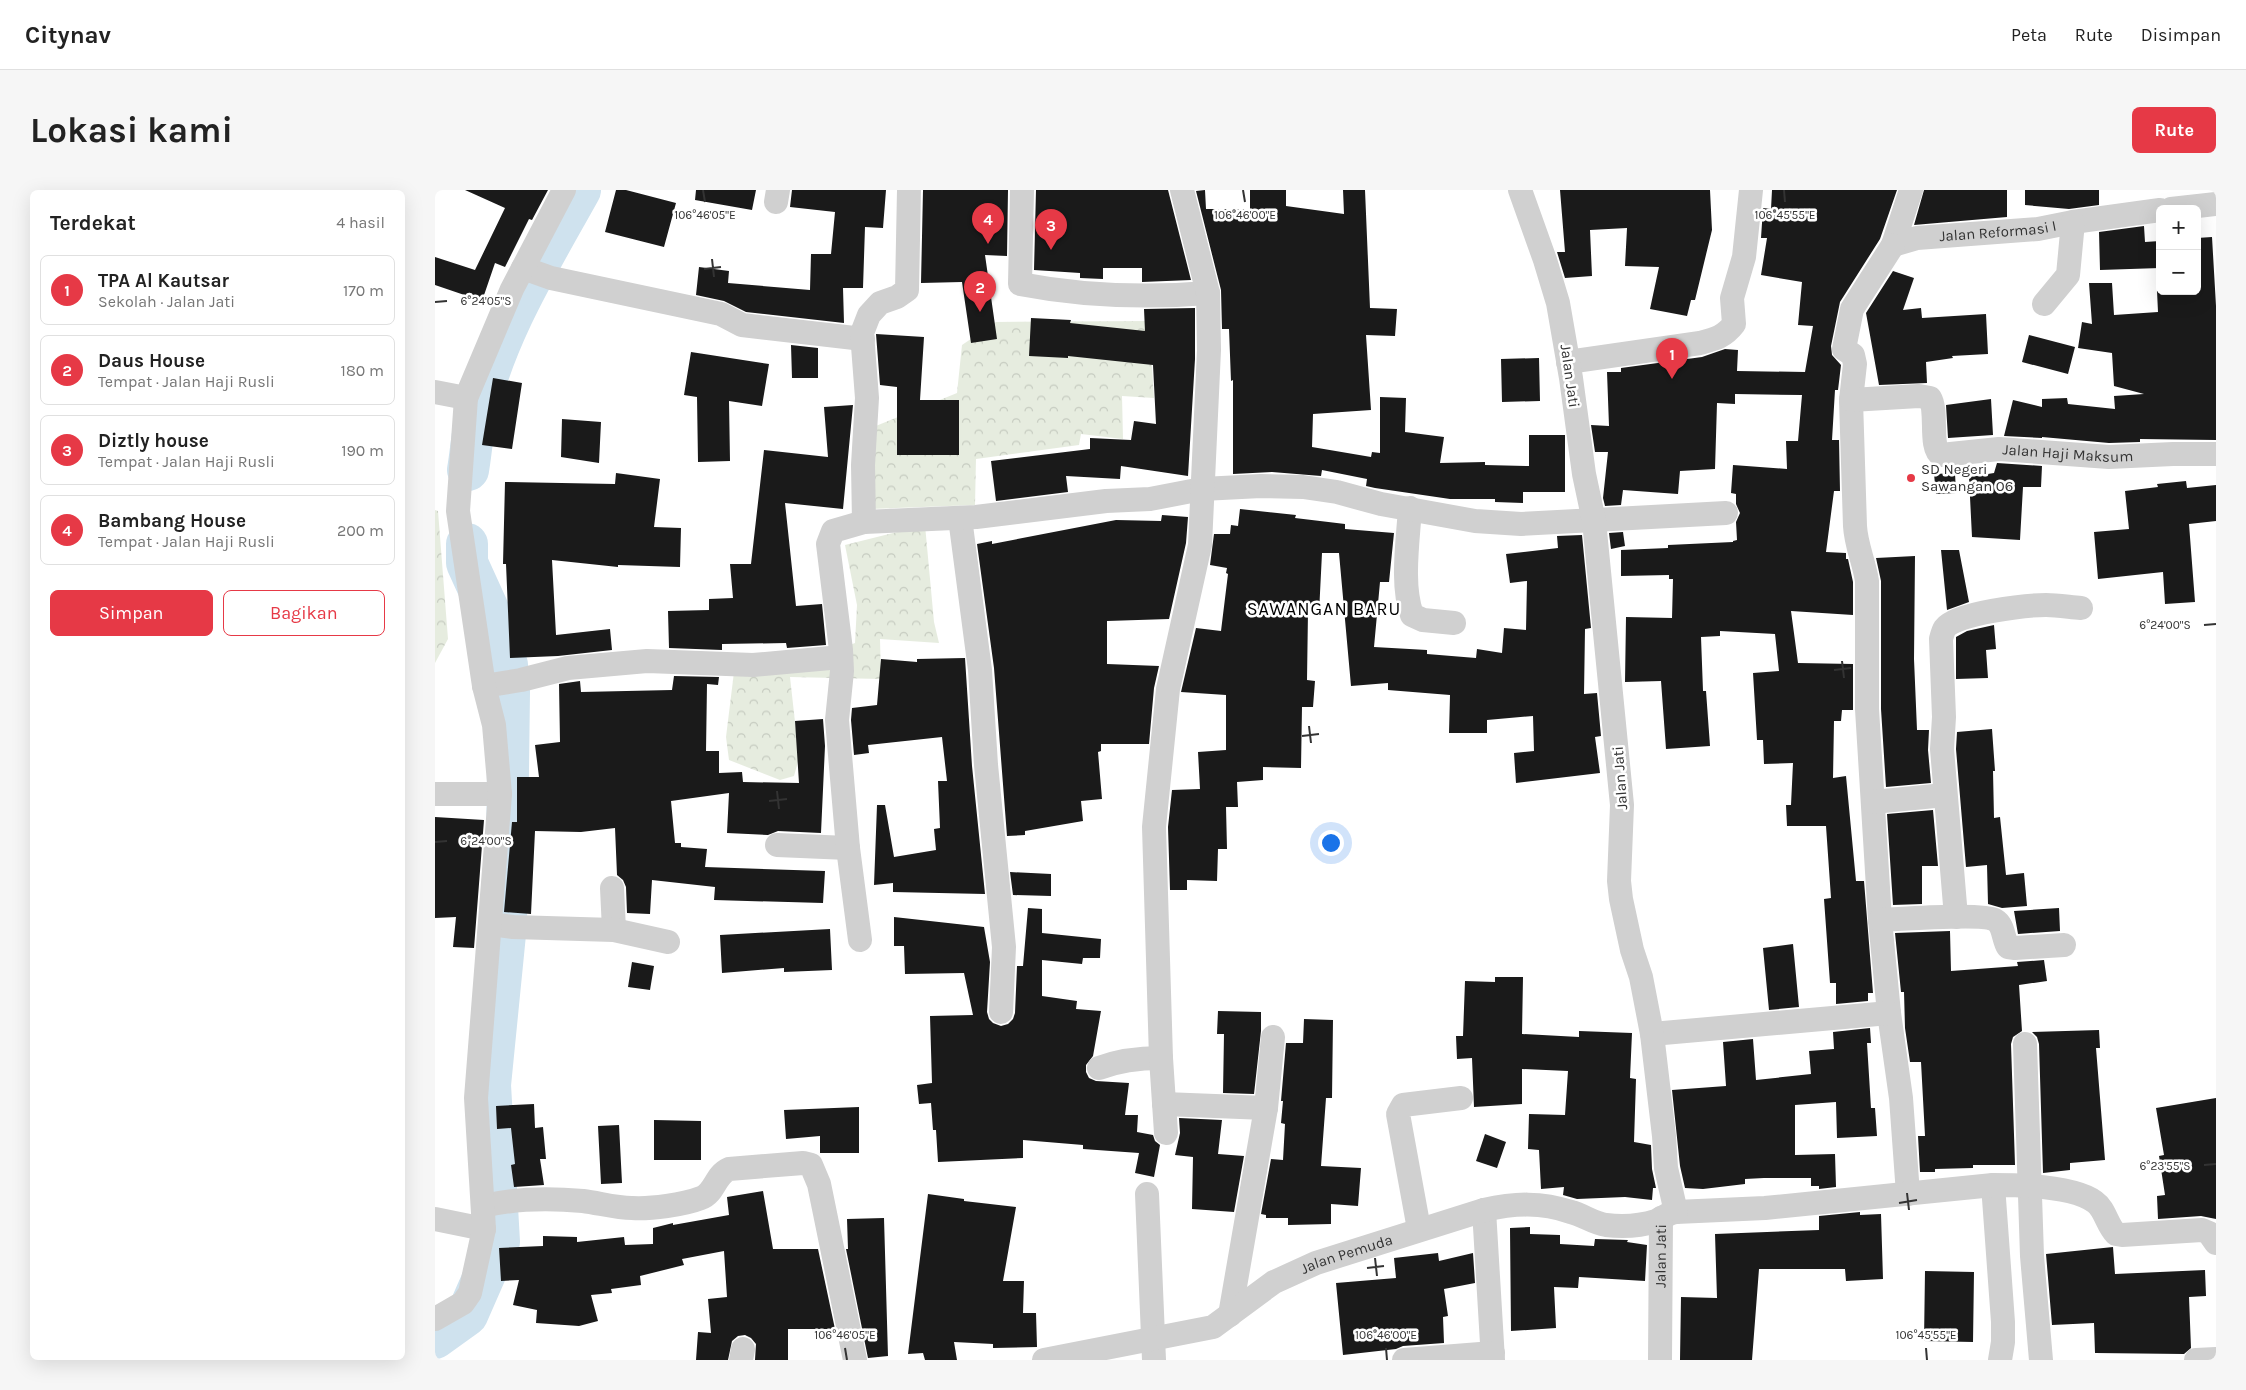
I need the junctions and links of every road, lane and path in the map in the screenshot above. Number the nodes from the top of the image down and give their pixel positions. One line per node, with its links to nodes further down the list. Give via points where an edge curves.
1 (564, 190): 13 (street)
2 (909, 190): 16 (street, via 907,290 880,303 869,314 862,332)
3 (1022, 190): 14 (street, via 1020,284 1055,291 1119,296)
4 (1182, 190): 14 (street)
5 (1520, 190): 17 (street, Jalan Jati, via 1558,303)
6 (1751, 190): 17 (street, via 1744,256 1732,298 1734,324 1726,334 1701,343)
7 (1911, 190): 12 (street)
8 (2216, 204): 9 (street)
9 (2201, 206)
10 (2156, 211): 11 (street, Jalan Reformasi I)
11 (2073, 222): 12 (street, Jalan Reformasi I, via 2038,229 1917,238); 15 (street, via 2067,275)
12 (1893, 245): 20 (street, via 1851,309 1844,349 1853,356 1855,364)
13 (533, 272): 16 (street, via 721,314 742,325); 19 (street)
14 (1208, 293): 22 (street, via 1209,350)
15 (2043, 304)
16 (863, 339): 27 (street, via 867,398)
17 (1568, 362): 26 (street, Jalan Jati, via 1583,474)
18 (435, 392): 19 (street)
19 (465, 398): 31 (street, via 458,511)
20 (1851, 400): 21 (street, Jalan Haji Maksum, via 1930,398 1934,407 1936,448 1941,455 1999,449 2109,457); 35 (street, via 1856,542 1867,581 1867,709)
21 (2216, 454)
22 (1202, 489): 23 (street, via 1303,487); 25 (street, via 1150,499); 51 (street, via 1200,545 1168,689 1154,827)
23 (1410, 508): 26 (street, via 1475,521 1521,524); 29 (street, via 1407,603 1412,615 1423,620)
24 (1726, 513): 26 (street)
25 (959, 518): 27 (street); 46 (street, via 980,670 1004,947)
26 (1594, 521): 48 (street, Jalan Jati, via 1622,805 1621,899)
27 (864, 522): 30 (street, via 833,531 828,544)
28 (2081, 608): 34 (street, via 2044,605 2012,608 1975,614 1953,621 1944,628 1941,653)
29 (1454, 624)
30 (841, 657): 31 (street, via 753,665 647,661 568,668); 37 (street, via 837,720)
31 (491, 684): 33 (street)
32 (435, 794): 33 (street)
33 (500, 794): 41 (street)
34 (1945, 794): 35 (street); 39 (street)
35 (1873, 802): 40 (street)
36 (777, 845): 37 (street)
37 (848, 848): 43 (street)
38 (612, 888): 42 (street)
39 (1956, 917): 40 (street); 45 (street, via 1996,920 2009,947)
40 (1880, 920): 47 (street)
41 (501, 925): 42 (street); 61 (street, via 483,1001 476,1098)
42 (614, 930): 44 (street)
43 (860, 940)
44 (668, 942)
45 (2064, 945)
46 (1001, 1012)
47 (1889, 1013): 48 (street); 60 (street, via 1901,1098)
48 (1652, 1034): 63 (street, Jalan Jati)
49 (1273, 1037): 55 (street)
50 (2025, 1044): 58 (street)
51 (1161, 1058): 52 (street, via 1117,1061); 54 (street)
52 (1099, 1068)
53 (1461, 1098): 66 (street, via 1403,1105 1398,1114)
54 (1164, 1104): 55 (street); 56 (street)
55 (1266, 1108): 68 (street)
56 (1166, 1133)
57 (1993, 1185): 58 (street, Jalan Pemuda); 60 (street, Jalan Pemuda); 77 (street, via 2003,1322)
58 (2031, 1185): 67 (street, Jalan Pemuda, via 2094,1201 2116,1234 2201,1230); 78 (street, via 2032,1256)
59 (1147, 1194): 70 (street)
60 (1909, 1194): 63 (street, Jalan Pemuda)
61 (487, 1205): 65 (street); 73 (street, via 516,1199 583,1201 633,1208 663,1206 701,1198 711,1190 719,1175 729,1169 811,1165 819,1184)
62 (1484, 1210): 63 (street, Jalan Pemuda, via 1526,1203 1573,1212 1605,1225 1639,1225); 66 (street, Jalan Pemuda); 71 (street)
63 (1669, 1215): 76 (street, Jalan Jati)
64 (435, 1219): 65 (street)
65 (484, 1229): 69 (street, via 469,1293 463,1303)
66 (1419, 1229): 68 (street, Jalan Pemuda, via 1316,1263 1274,1282)
67 (2216, 1243)
68 (1230, 1315): 70 (street, Jalan Pemuda, via 1213,1327)
69 (435, 1319)
70 (1154, 1350): 74 (street, Jalan Pemuda)
71 (1493, 1356): 75 (street)
72 (2216, 1359): 79 (street)
73 (855, 1360)
74 (1044, 1360)
75 (1404, 1360)
76 (1660, 1360)
77 (2000, 1360)
78 (2041, 1360)
79 (2196, 1360)

